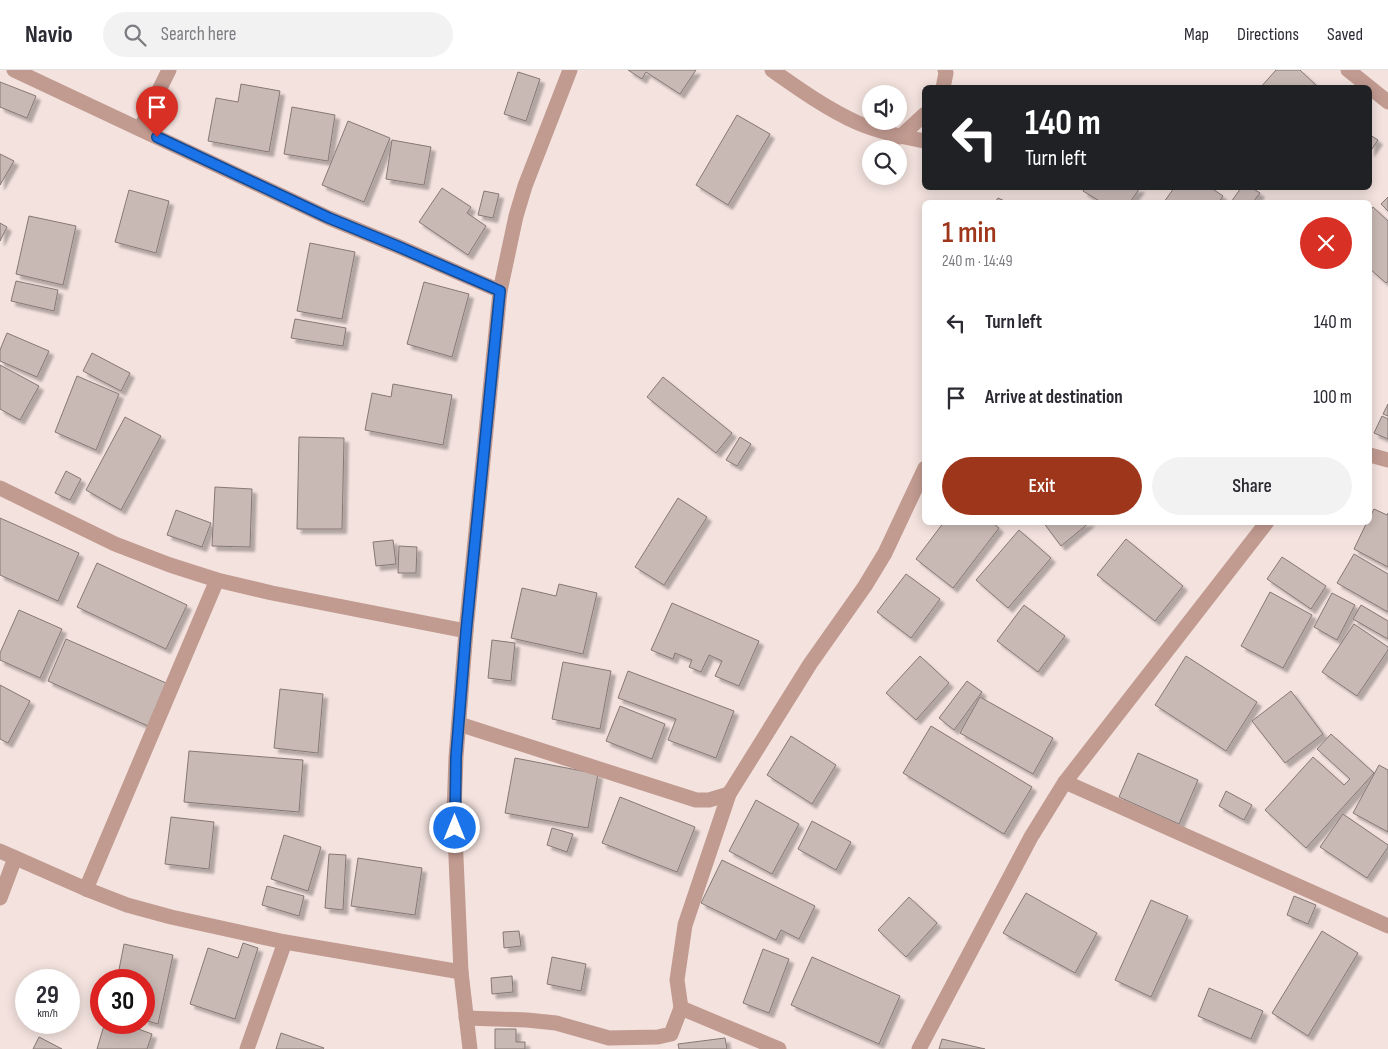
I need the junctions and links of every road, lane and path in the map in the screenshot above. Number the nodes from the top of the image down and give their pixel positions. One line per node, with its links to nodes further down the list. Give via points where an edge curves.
1 (14, 70): 12 (street)
2 (168, 70): 12 (street)
3 (570, 70): 15 (street, via 525,186)
4 (772, 70): 13 (street, via 806,94 859,123)
5 (946, 70): 7 (street)
6 (1348, 70): 8 (street)
7 (944, 85)
8 (1367, 85)
9 (1372, 89): 10 (street)
10 (1388, 102)
11 (922, 117): 13 (street)
12 (140, 129): 15 (street, via 329,218)
13 (900, 137): 14 (street)
14 (922, 141)
15 (500, 291): 22 (street)
16 (1372, 455): 17 (street)
17 (1388, 460)
18 (922, 474): 25 (street, via 885,553 810,664)
19 (0, 488): 21 (street, via 115,544)
20 (1265, 525): 24 (street)
21 (216, 580): 22 (street); 28 (street)
22 (466, 632): 23 (street)
23 (459, 724): 25 (street, via 696,800); 32 (street, via 454,812)
24 (1065, 782): 30 (street); 38 (street, via 1031,837)
25 (729, 794): 33 (street, via 685,925 678,980)
26 (0, 851): 27 (street)
27 (15, 858): 28 (street); 29 (street)
28 (86, 889): 31 (street, via 171,917)
29 (0, 898)
30 (1388, 926)
31 (285, 942): 32 (street); 35 (street)
32 (461, 972): 34 (street)
33 (681, 1008): 34 (street, via 671,1034 658,1037 609,1038 556,1023); 37 (street)
34 (466, 1018): 36 (street)
35 (247, 1049)
36 (470, 1049)
37 (779, 1049)
38 (919, 1049)

